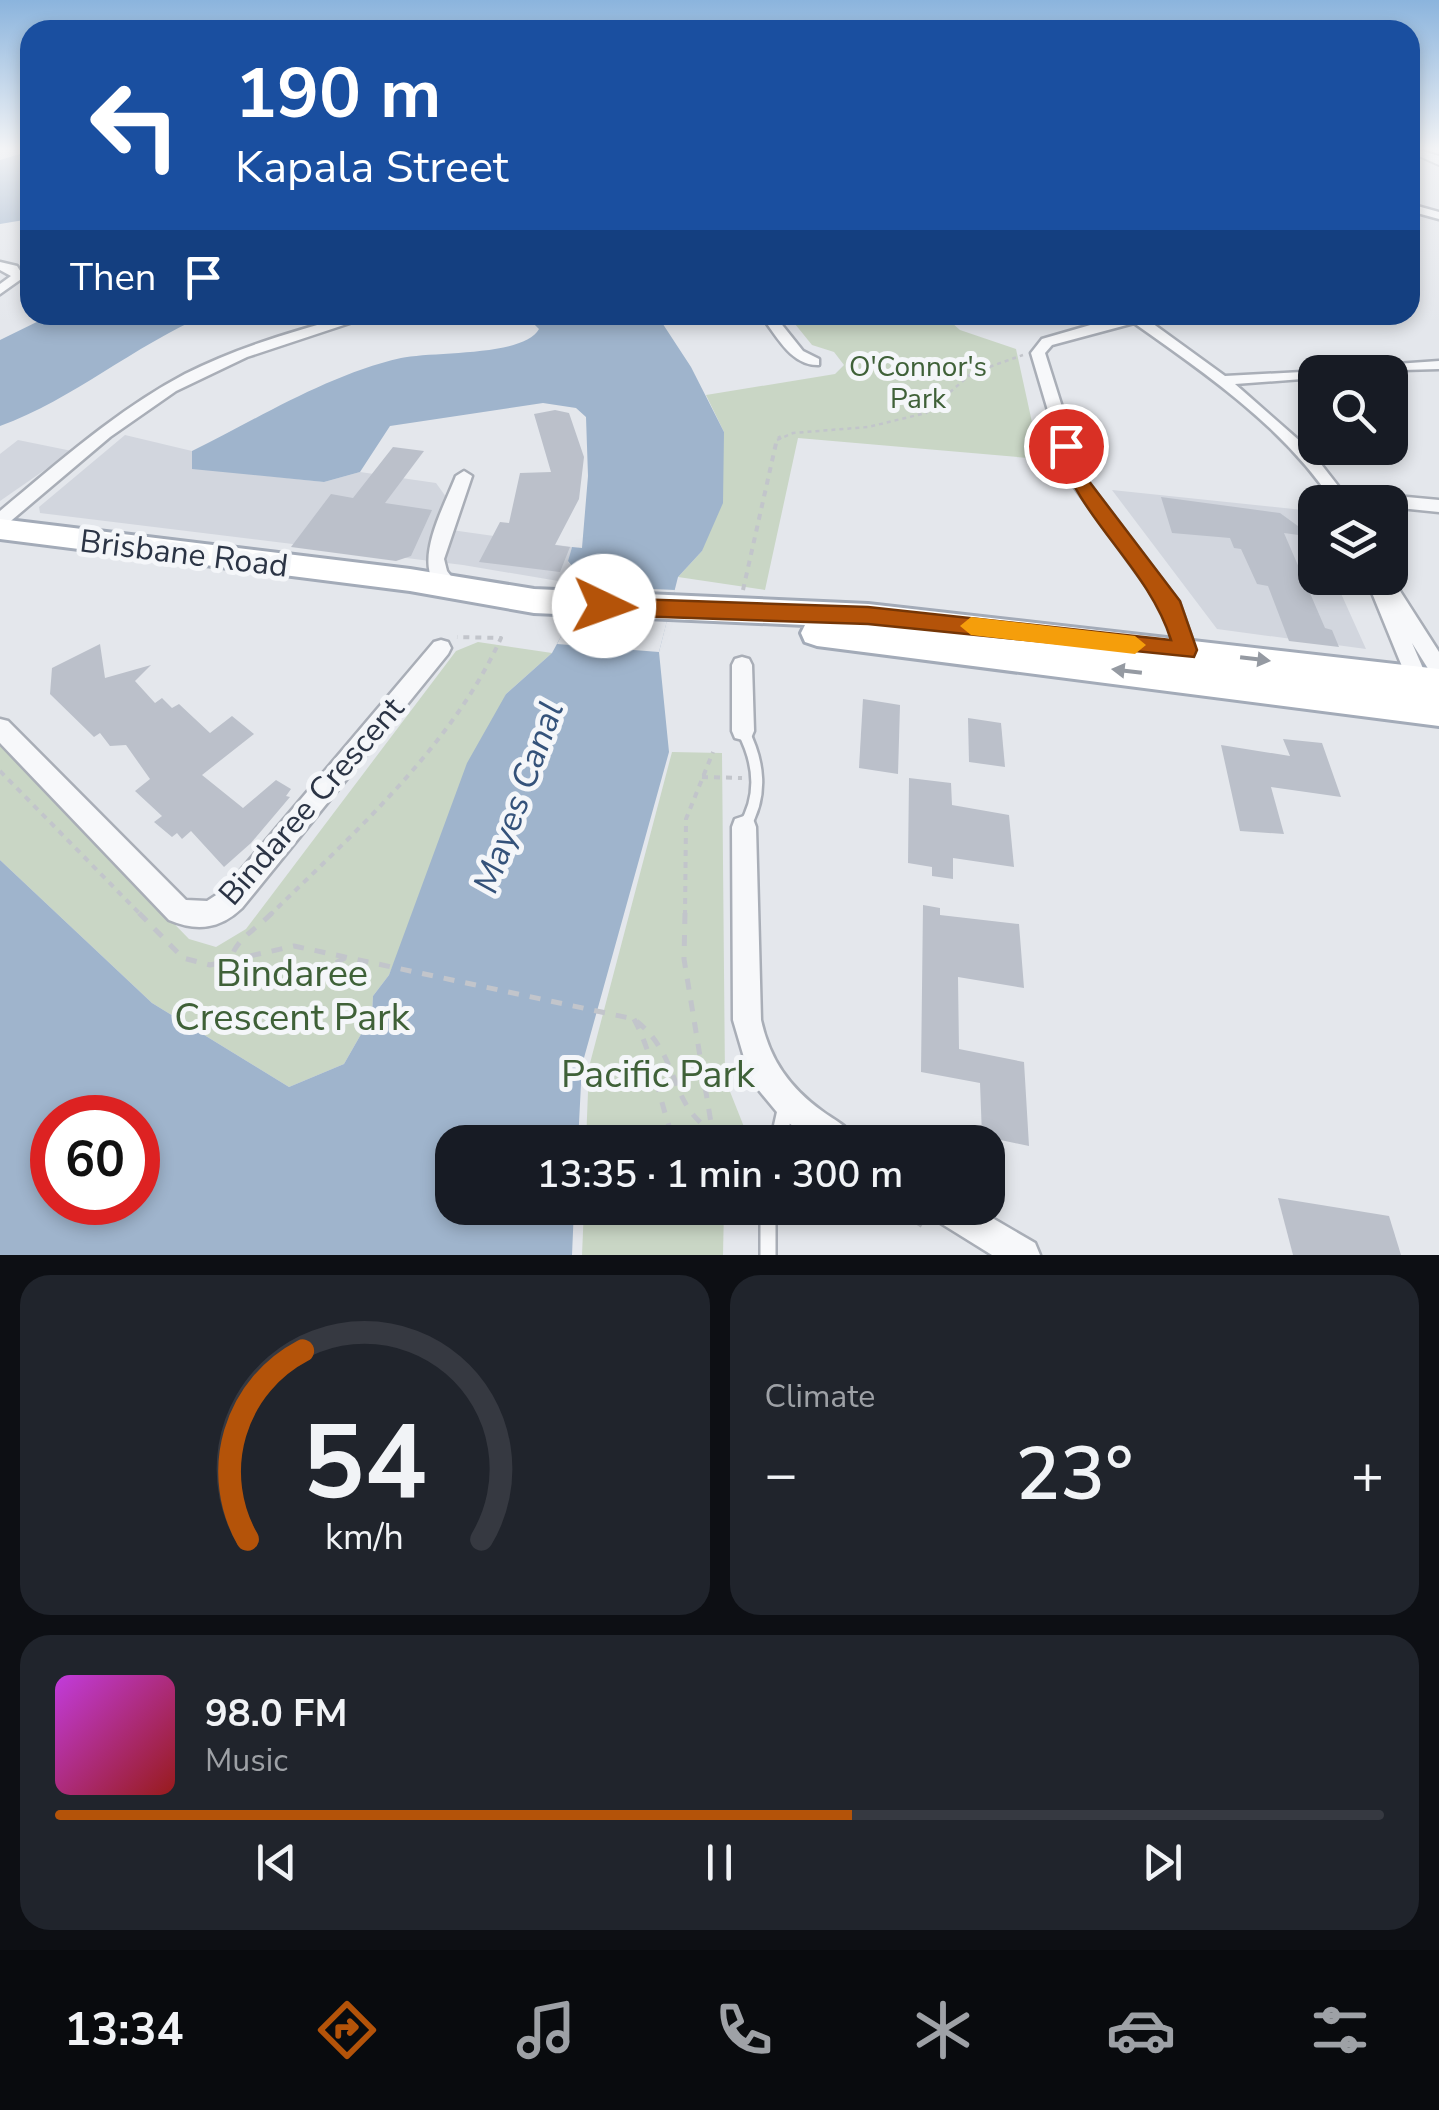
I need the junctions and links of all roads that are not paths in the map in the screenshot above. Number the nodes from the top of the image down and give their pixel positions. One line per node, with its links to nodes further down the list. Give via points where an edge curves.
1 (0, 266): 2 (street, via 18,277)
2 (0, 290)
3 (332, 325): 16 (street, via 175,385 70,461)
4 (775, 325): 7 (street, via 798,354)
5 (1104, 325): 24 (street, via 1047,342 1038,353 1076,478 1172,607)
6 (1146, 325): 11 (street)
7 (814, 362)
8 (1439, 366): 9 (street)
9 (1408, 368)
10 (1298, 375): 11 (street)
11 (1221, 381): 13 (street)
12 (464, 476): 17 (street)
13 (1330, 485)
14 (1408, 504): 15 (street)
15 (1439, 506)
16 (0, 525): 18 (main road, Brisbane Road)
17 (436, 555): 18 (street, via 413,570); 19 (street)
18 (377, 578): 19 (main road, Brisbane Road); 21 (main road, Brisbane Road, via 456,603)
19 (450, 588): 21 (main road, Brisbane Road)
20 (1386, 595): 26 (street)
21 (568, 613): 22 (main road, Brisbane Road)
22 (668, 619): 24 (main road, Brisbane Road, via 868,616); 26 (main road, Brisbane Road, one-way to 22)
23 (446, 642): 27 (street, Bindaree Crescent, via 234,899 210,916 178,911)
24 (1186, 650): 26 (main road, Brisbane Road, one-way to 26)
25 (742, 665): 28 (street)
26 (1434, 696)
27 (0, 728)
28 (743, 731): 29 (lane, via 755,755 757,801)
29 (744, 827): 30 (street, via 749,1036 761,1070)
30 (786, 1104): 31 (lane); 32 (street)
31 (782, 1125)
32 (816, 1125)
33 (768, 1225): 35 (lane)
34 (973, 1225): 36 (street)
35 (768, 1255)
36 (1023, 1255)

